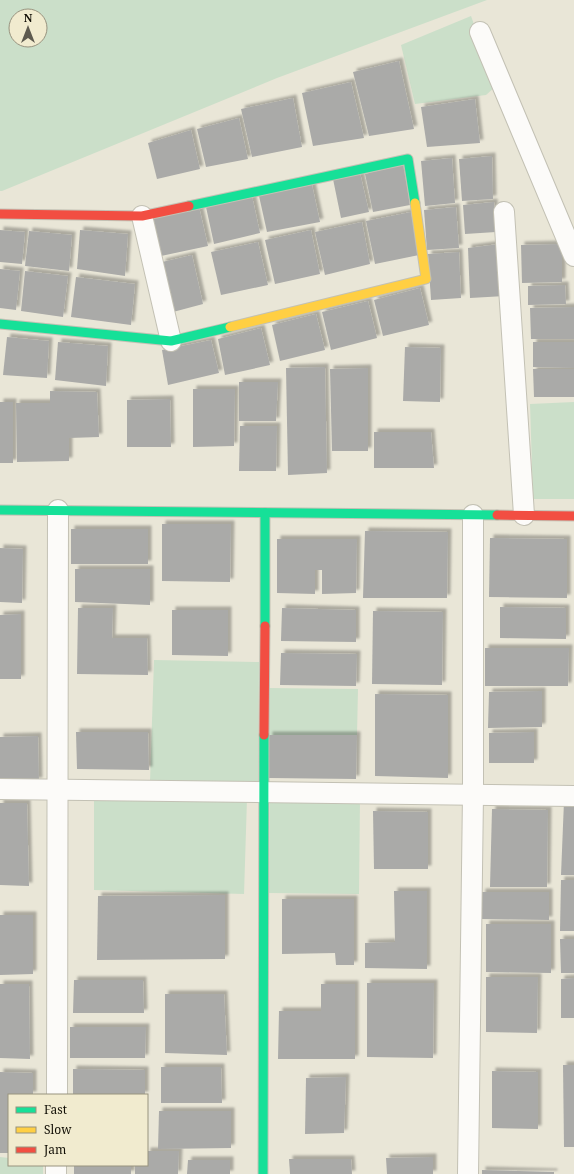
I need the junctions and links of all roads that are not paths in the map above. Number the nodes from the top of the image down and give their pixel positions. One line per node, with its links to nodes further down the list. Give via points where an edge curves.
1 (480, 32): 5 (street)
2 (504, 212): 12 (street)
3 (0, 214): 4 (street)
4 (142, 216): 7 (street); 7 (street, via 408,159 426,279)
5 (574, 256)
6 (0, 324): 7 (street)
7 (171, 340)
8 (0, 510): 9 (street)
9 (58, 510): 10 (street); 15 (street)
10 (264, 513): 11 (street); 16 (street)
11 (473, 515): 12 (street); 17 (street)
12 (524, 515): 13 (street)
13 (574, 516)
14 (0, 789): 15 (street)
15 (58, 789): 16 (street); 19 (street)
16 (264, 792): 17 (street); 20 (street)
17 (473, 794): 18 (street); 21 (street)
18 (574, 796)
19 (57, 1094)
20 (263, 1174)
21 (468, 1174)

